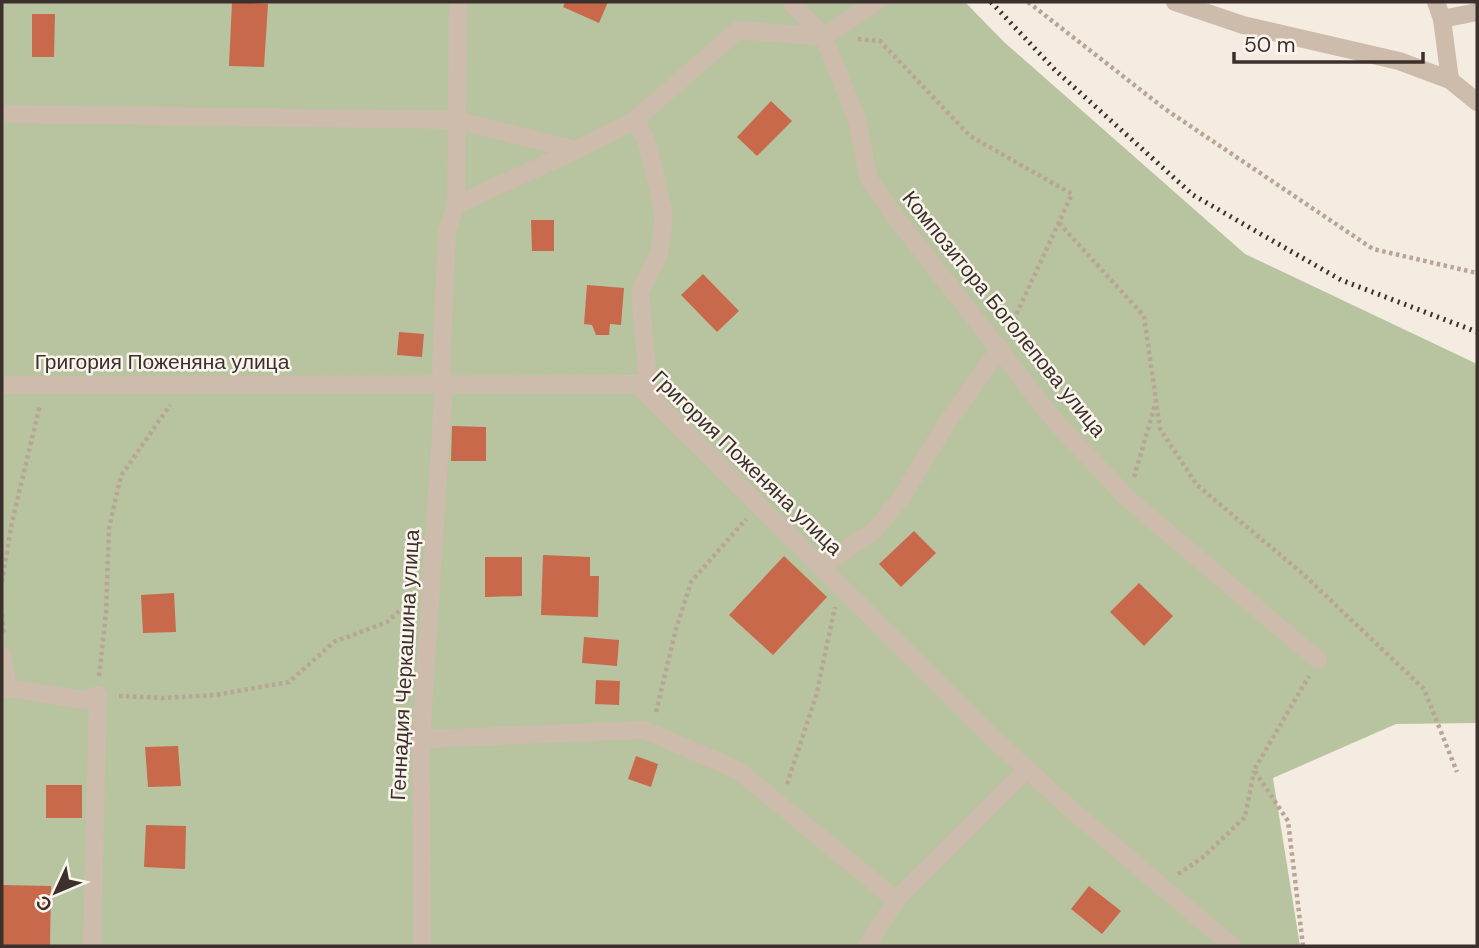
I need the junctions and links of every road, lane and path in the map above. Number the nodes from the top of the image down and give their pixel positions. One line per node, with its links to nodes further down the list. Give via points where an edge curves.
1 (458, 2): 14 (street, Геннадия Черкашина улица)
2 (792, 2): 9 (street, Композитора Боголепова улица)
3 (876, 2): 9 (street)
4 (1028, 2): 18 (path, via 1165,109 1373,249)
5 (1174, 2): 10 (street, via 1243,25 1399,61)
6 (1436, 2): 8 (street)
7 (1477, 12): 8 (street)
8 (1442, 19): 10 (street)
9 (824, 37): 13 (street, via 738,30); 17 (path, via 880,41 970,136 1072,194); 19 (street, Композитора Боголепова улица, via 857,119 869,179)
10 (1450, 80): 11 (street)
11 (1477, 102)
12 (2, 114): 14 (street)
13 (636, 119): 15 (street); 24 (street, via 648,146 664,215 659,254 640,291)
14 (456, 120): 15 (street); 16 (street, Геннадия Черкашина улица)
15 (576, 150): 16 (street)
16 (456, 205): 23 (street, Геннадия Черкашина улица, via 447,232)
17 (1059, 223): 19 (path); 25 (path, via 1144,316)
18 (1477, 273)
19 (1000, 348): 26 (street, Композитора Боголепова улица, via 1055,421); 28 (street, via 875,530)
20 (55, 384): 21 (street, Григория Поженяна улица); 22 (street, Григория Поженяна улица); 30 (path, via 39,407)
21 (2, 385)
22 (185, 385): 23 (street, Григория Поженяна улица); 35 (path, via 121,476 109,528)
23 (444, 386): 24 (street, Григория Поженяна улица, via 637,384); 29 (street, Геннадия Черкашина улица)
24 (649, 395): 27 (street, Григория Поженяна улица)
25 (1156, 402): 26 (path); 40 (path, via 1160,429 1198,485 1303,574 1424,689)
26 (1128, 498): 33 (street, Композитора Боголепова улица)
27 (759, 504): 28 (street, Григория Поженяна улица); 36 (path, via 691,582)
28 (822, 566): 31 (street, Григория Поженяна улица)
29 (431, 581): 35 (path, via 387,622 334,642 289,682 215,695); 37 (street, Геннадия Черкашина улица)
30 (2, 582)
31 (846, 591): 38 (street, Григория Поженяна улица); 41 (path, via 835,605 816,696)
32 (2, 655): 34 (street)
33 (1318, 660): 39 (path)
34 (5, 688): 35 (street, via 83,700)
35 (98, 695): 44 (street)
36 (652, 734): 37 (street, via 644,730); 41 (street, via 737,770)
37 (421, 739): 45 (street, Геннадия Черкашина улица)
38 (1027, 769): 42 (street, Григория Поженяна улица); 43 (street)
39 (1254, 770): 42 (path, via 1245,817 1202,858); 48 (path, via 1288,821)
40 (1457, 772)
41 (780, 805): 43 (street)
42 (1161, 886): 47 (street, Григория Поженяна улица)
43 (896, 900): 46 (street)
44 (92, 946)
45 (422, 946)
46 (867, 946)
47 (1231, 946)
48 (1303, 946)

